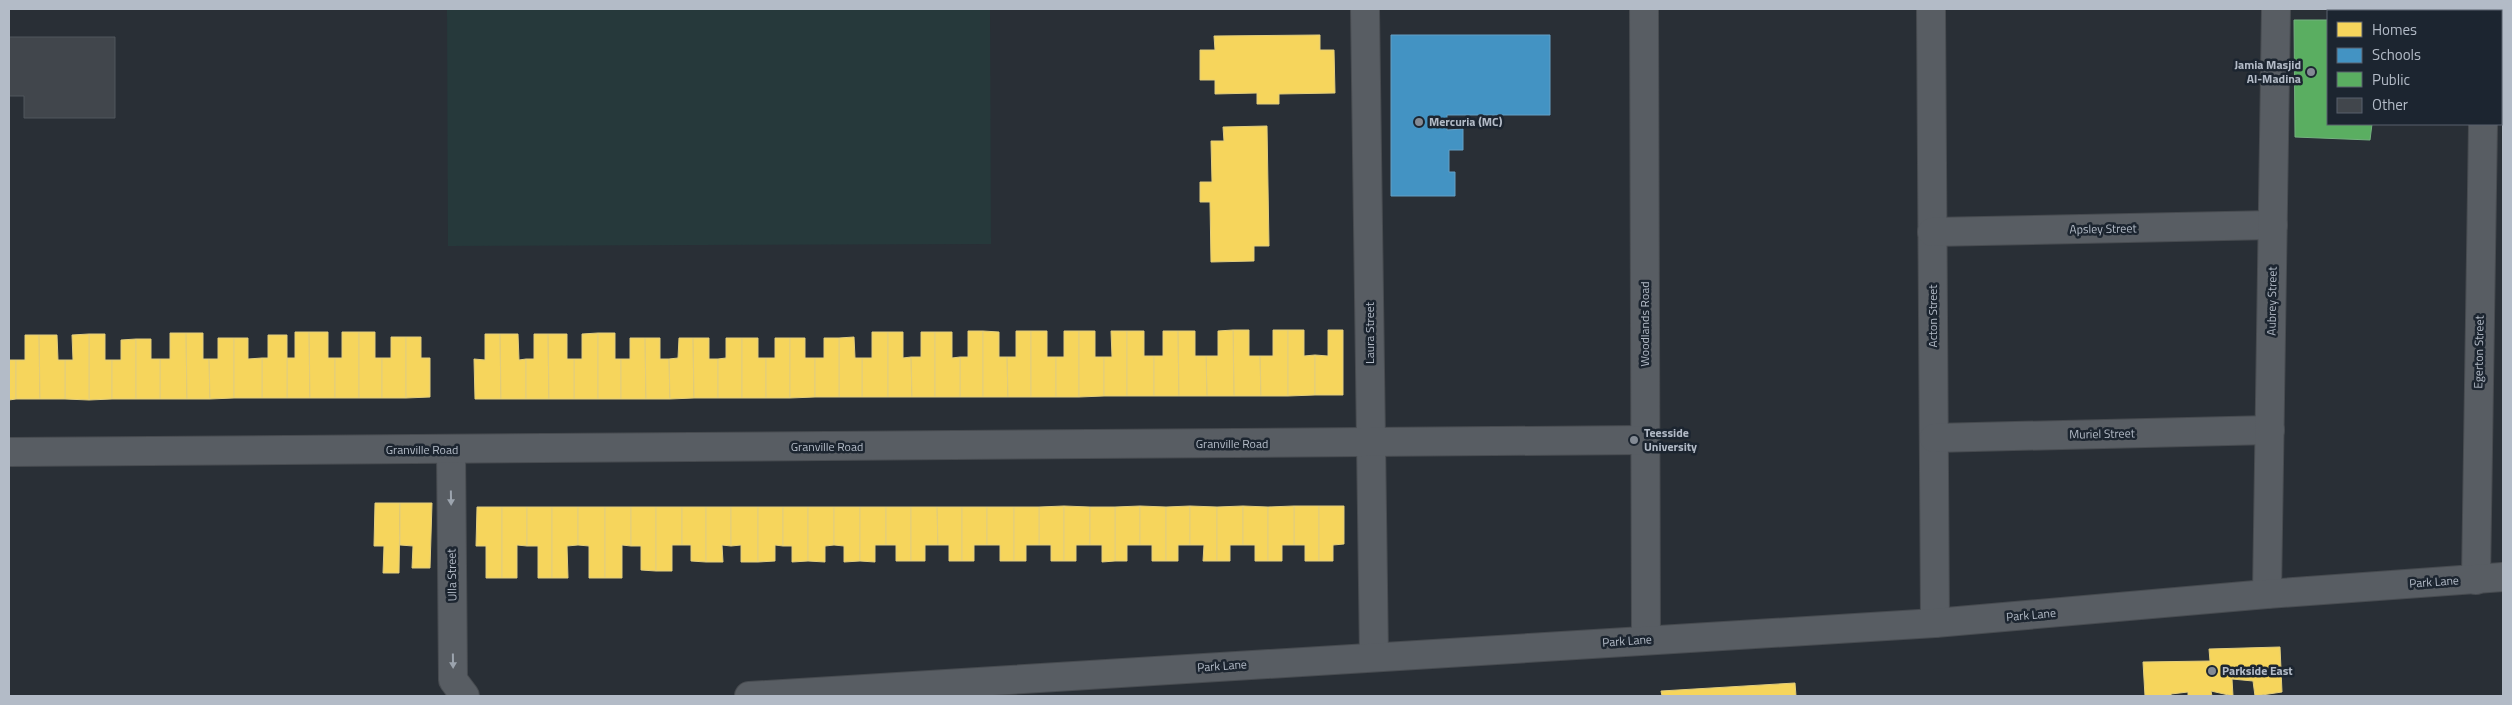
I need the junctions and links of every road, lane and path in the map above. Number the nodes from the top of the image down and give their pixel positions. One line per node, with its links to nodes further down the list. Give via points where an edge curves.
1 (1365, 9): 11 (street, Laura Street)
2 (1644, 9): 10 (street, Woodlands Road)
3 (1931, 9): 7 (street, Acton Street)
4 (2276, 9): 6 (street, Aubrey Street)
5 (2483, 125): 15 (street, Egerton Street)
6 (2273, 225): 7 (street, Apsley Street); 8 (street, Aubrey Street)
7 (1932, 232): 9 (street, Acton Street)
8 (2270, 430): 9 (street, Muriel Street); 16 (street, Aubrey Street)
9 (1934, 438): 17 (street, Acton Street)
10 (1645, 440): 11 (street, Granville Road); 18 (street, Woodlands Road)
11 (1371, 443): 12 (street, Granville Road); 19 (street, Laura Street)
12 (450, 450): 13 (street, Granville Road); 20 (street, Ulla Street, one-way to 20, via 453,680)
13 (9, 452)
14 (2503, 577): 15 (street, Park Lane)
15 (2476, 580): 16 (street, Park Lane)
16 (2267, 594): 17 (street, Park Lane)
17 (1935, 623): 18 (street, Park Lane)
18 (1646, 640): 19 (street, Park Lane)
19 (1374, 657): 21 (street, Park Lane)
20 (465, 696)
21 (750, 696)

